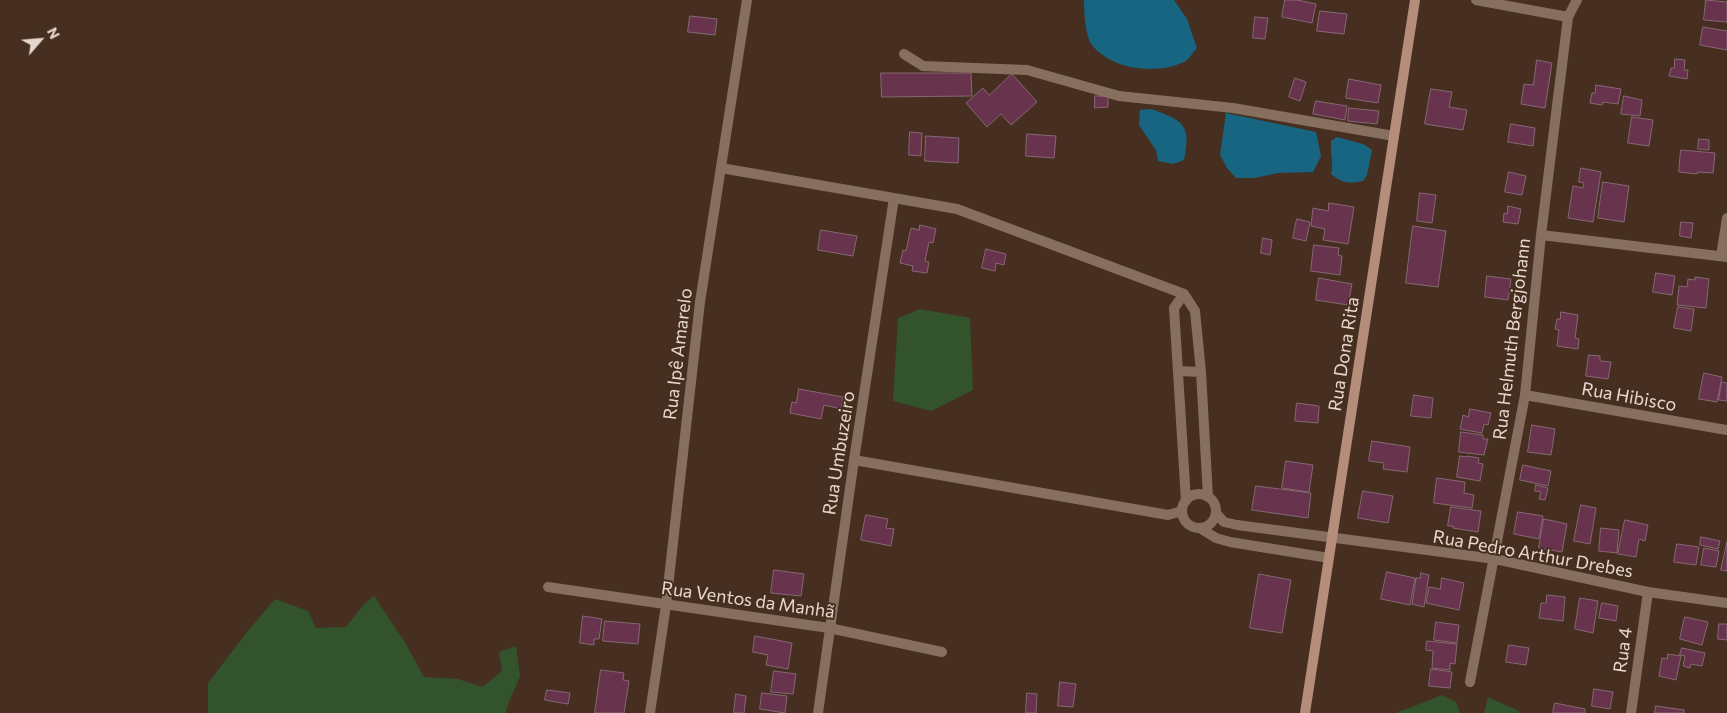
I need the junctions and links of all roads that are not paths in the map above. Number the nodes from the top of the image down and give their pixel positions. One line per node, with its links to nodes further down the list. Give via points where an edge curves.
1 (747, 0): 8 (street, Rua Ipê Amarelo)
2 (1415, 0): 7 (main road, Rua Dona Rita)
3 (1476, 0): 5 (street)
4 (1576, 0): 5 (street, Rua Helmuth Bergjohann)
5 (1568, 17): 11 (street, Rua Helmuth Bergjohann)
6 (904, 54): 7 (street, via 923,66 1027,70 1118,96 1233,108)
7 (1394, 136): 24 (main road, Rua Dona Rita)
8 (721, 168): 9 (street); 30 (street, Rua Ipê Amarelo, via 699,312)
9 (894, 198): 13 (street, via 958,209); 18 (street, Rua Umbuzeiro)
10 (1727, 218): 12 (street)
11 (1542, 235): 12 (street); 16 (street, Rua Helmuth Bergjohann)
12 (1724, 256)
13 (1184, 294): 14 (street, via 1174,308); 15 (street, via 1195,311)
14 (1179, 371): 15 (street); 20 (street)
15 (1201, 372): 19 (street)
16 (1525, 395): 17 (street, Rua Hibisco); 26 (street, Rua Helmuth Bergjohann)
17 (1727, 430)
18 (854, 460): 21 (street, via 1168,515); 31 (street, Rua Umbuzeiro)
19 (1208, 497): 20 (street, via 1196,495); 22 (street)
20 (1186, 501): 21 (street)
21 (1182, 512): 23 (street, via 1186,522)
22 (1216, 513): 23 (street, via 1210,524); 24 (street, Rua Pedro Arthur Drebes, via 1224,522 1237,525)
23 (1200, 528): 25 (street, via 1230,542)
24 (1332, 538): 25 (main road, Rua Dona Rita); 26 (street, Rua Pedro Arthur Drebes)
25 (1329, 558): 36 (main road, Rua Dona Rita)
26 (1494, 559): 28 (street, Rua Pedro Arthur Drebes); 33 (street, Rua Helmuth Bergjohann)
27 (548, 587): 30 (street, Rua Ventos da Manhã)
28 (1648, 592): 29 (street, Rua Pedro Arthur Drebes); 37 (street, Rua 4)
29 (1727, 603)
30 (666, 605): 31 (street, Rua Ventos da Manhã); 34 (street, Rua Ipê Amarelo)
31 (829, 628): 32 (street, Rua Ventos da Manhã); 35 (street, Rua Umbuzeiro)
32 (942, 652)
33 (1470, 682)
34 (650, 713)
35 (818, 713)
36 (1305, 713)
37 (1631, 713)

